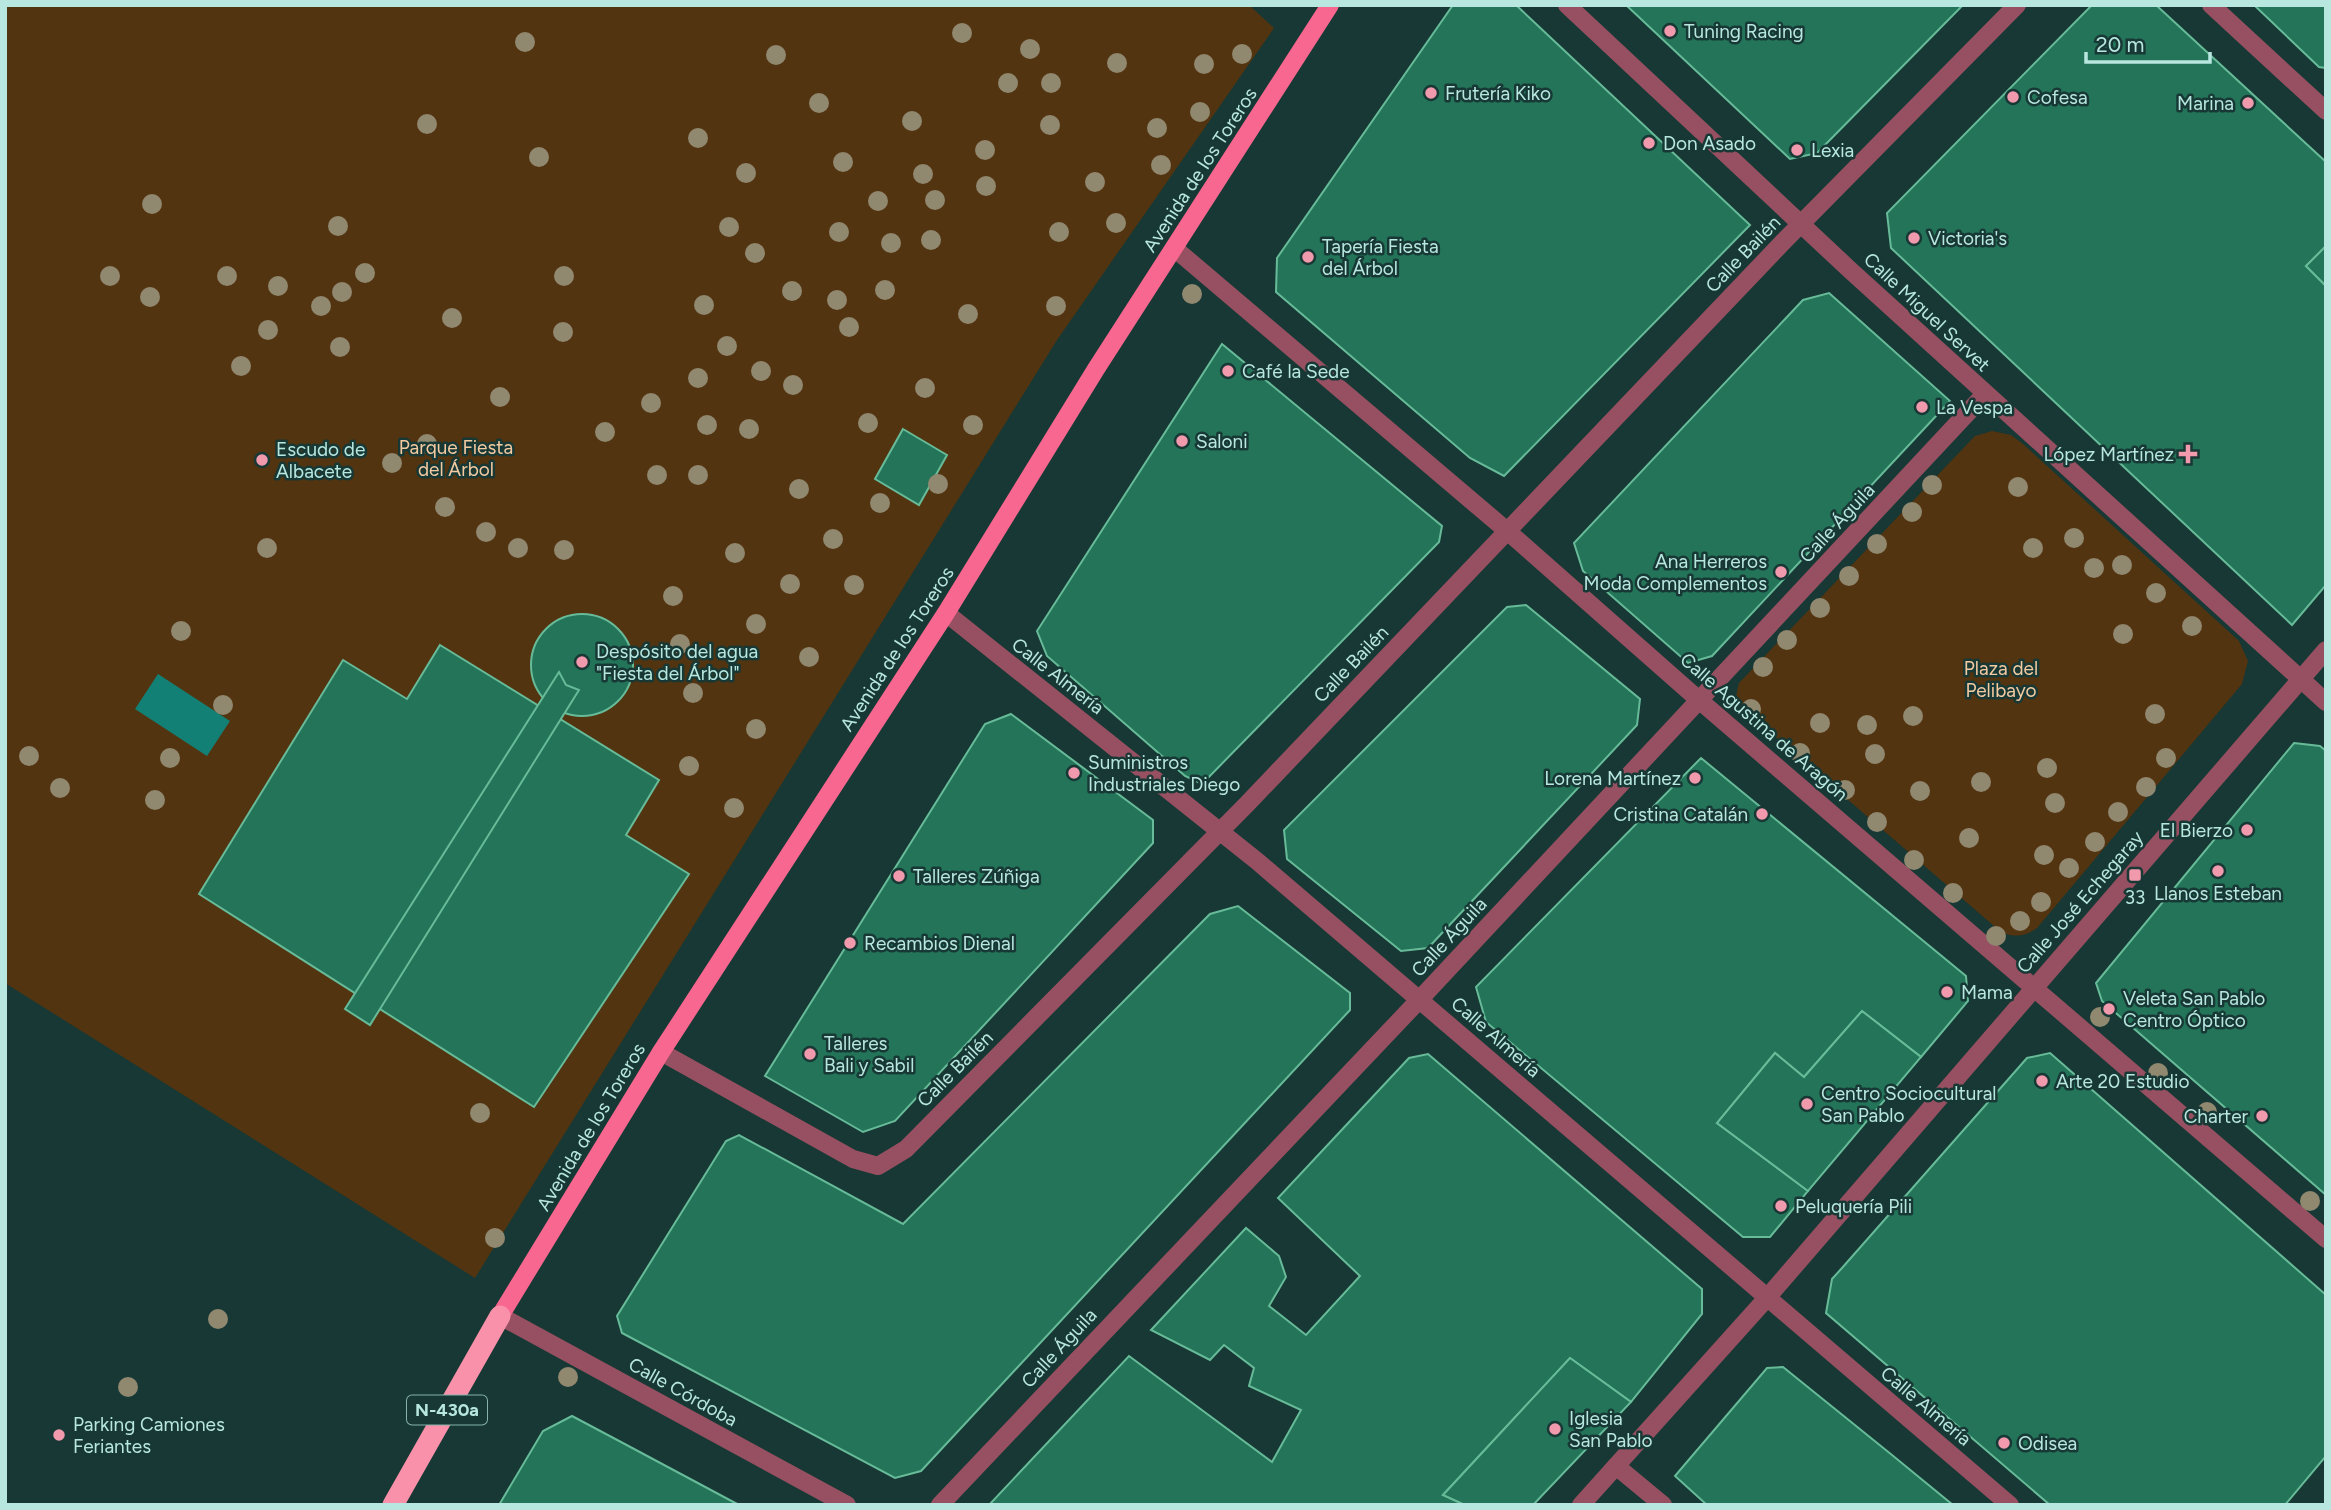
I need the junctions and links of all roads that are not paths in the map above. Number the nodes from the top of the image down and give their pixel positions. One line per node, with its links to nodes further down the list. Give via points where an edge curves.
1 (1330, 5): 7 (main road, Avenida de los Toreros)
2 (1567, 5): 6 (street, Calle Miguel Servet)
3 (2017, 5): 6 (street, Calle Bailén)
4 (2211, 5): 5 (street)
5 (2326, 111)
6 (1801, 225): 8 (street, Calle Miguel Servet); 9 (street, Calle Bailén)
7 (1174, 248): 9 (street, Calle Agustina de Aragón); 10 (main road, Avenida de los Toreros)
8 (1985, 394): 12 (street, Calle Miguel Servet); 13 (street, Calle Águila)
9 (1506, 530): 13 (street, Calle Agustina de Aragón); 15 (street, Calle Bailén)
10 (946, 613): 15 (street, Calle Almería); 18 (main road, Avenida de los Toreros)
11 (2326, 650): 12 (street, Calle José Echegaray)
12 (2301, 680): 14 (street, Calle Miguel Servet); 16 (street, Calle José Echegaray)
13 (1699, 700): 16 (street, Calle Agustina de Aragón); 17 (street, Calle Águila)
14 (2326, 702)
15 (1220, 831): 17 (street, Calle Almería); 18 (street, Calle Bailén, via 906,1149 878,1166 853,1159)
16 (2034, 986): 19 (street, Calle Agustina de Aragón); 20 (street, Calle José Echegaray)
17 (1420, 999): 20 (street, Calle Almería); 25 (street, Calle Águila)
18 (661, 1052): 21 (main road, Avenida de los Toreros)
19 (2326, 1239)
20 (1766, 1299): 22 (street, Calle José Echegaray); 28 (street, Calle Almería)
21 (500, 1316): 23 (highway, N-430a); 24 (street, Calle Córdoba)
22 (1616, 1466): 26 (street, Calle José Echegaray); 27 (street)
23 (393, 1505)
24 (847, 1505)
25 (940, 1505)
26 (1581, 1505)
27 (1663, 1505)
28 (2010, 1505)

